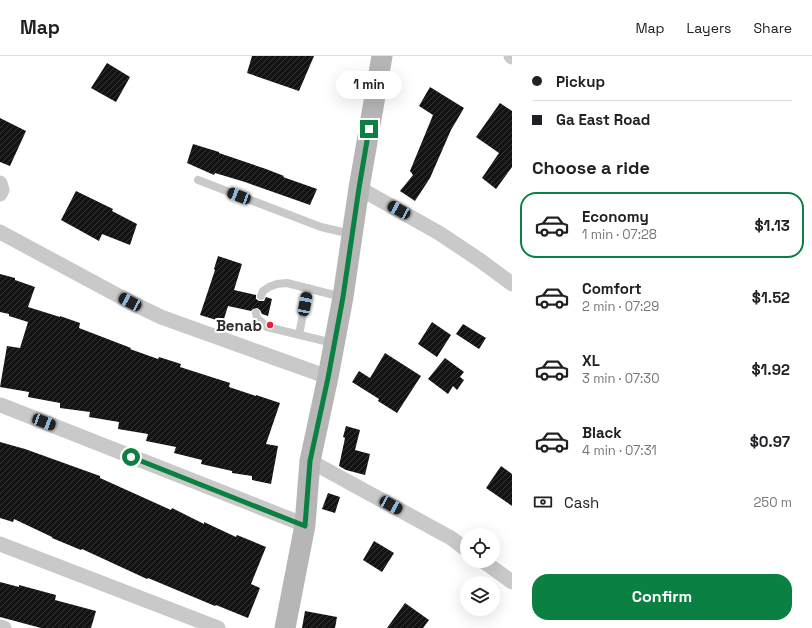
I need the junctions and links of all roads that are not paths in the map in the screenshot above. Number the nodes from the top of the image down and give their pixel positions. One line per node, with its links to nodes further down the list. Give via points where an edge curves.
1 (382, 56): 4 (street)
2 (198, 180): 7 (lane, via 321,227)
3 (0, 183): 5 (street)
4 (359, 188): 7 (street); 8 (street, via 439,233)
5 (0, 194)
6 (0, 232): 15 (street, via 161,317)
7 (352, 235): 11 (street)
8 (512, 284)
9 (308, 288): 10 (lane, via 287,283 277,284 269,287); 11 (lane); 13 (lane)
10 (261, 296)
11 (343, 297): 14 (street)
12 (256, 313): 13 (lane, via 257,318 267,327)
13 (299, 335): 14 (lane)
14 (334, 344): 15 (street)
15 (328, 378): 17 (street)
16 (1, 405): 18 (street)
17 (310, 461): 18 (street); 20 (street)
18 (305, 526): 26 (street)
19 (0, 544): 25 (street)
20 (460, 545)
21 (493, 568): 22 (street)
22 (512, 582)
23 (0, 627): 24 (street)
24 (4, 628)
25 (218, 628)
26 (285, 628)

